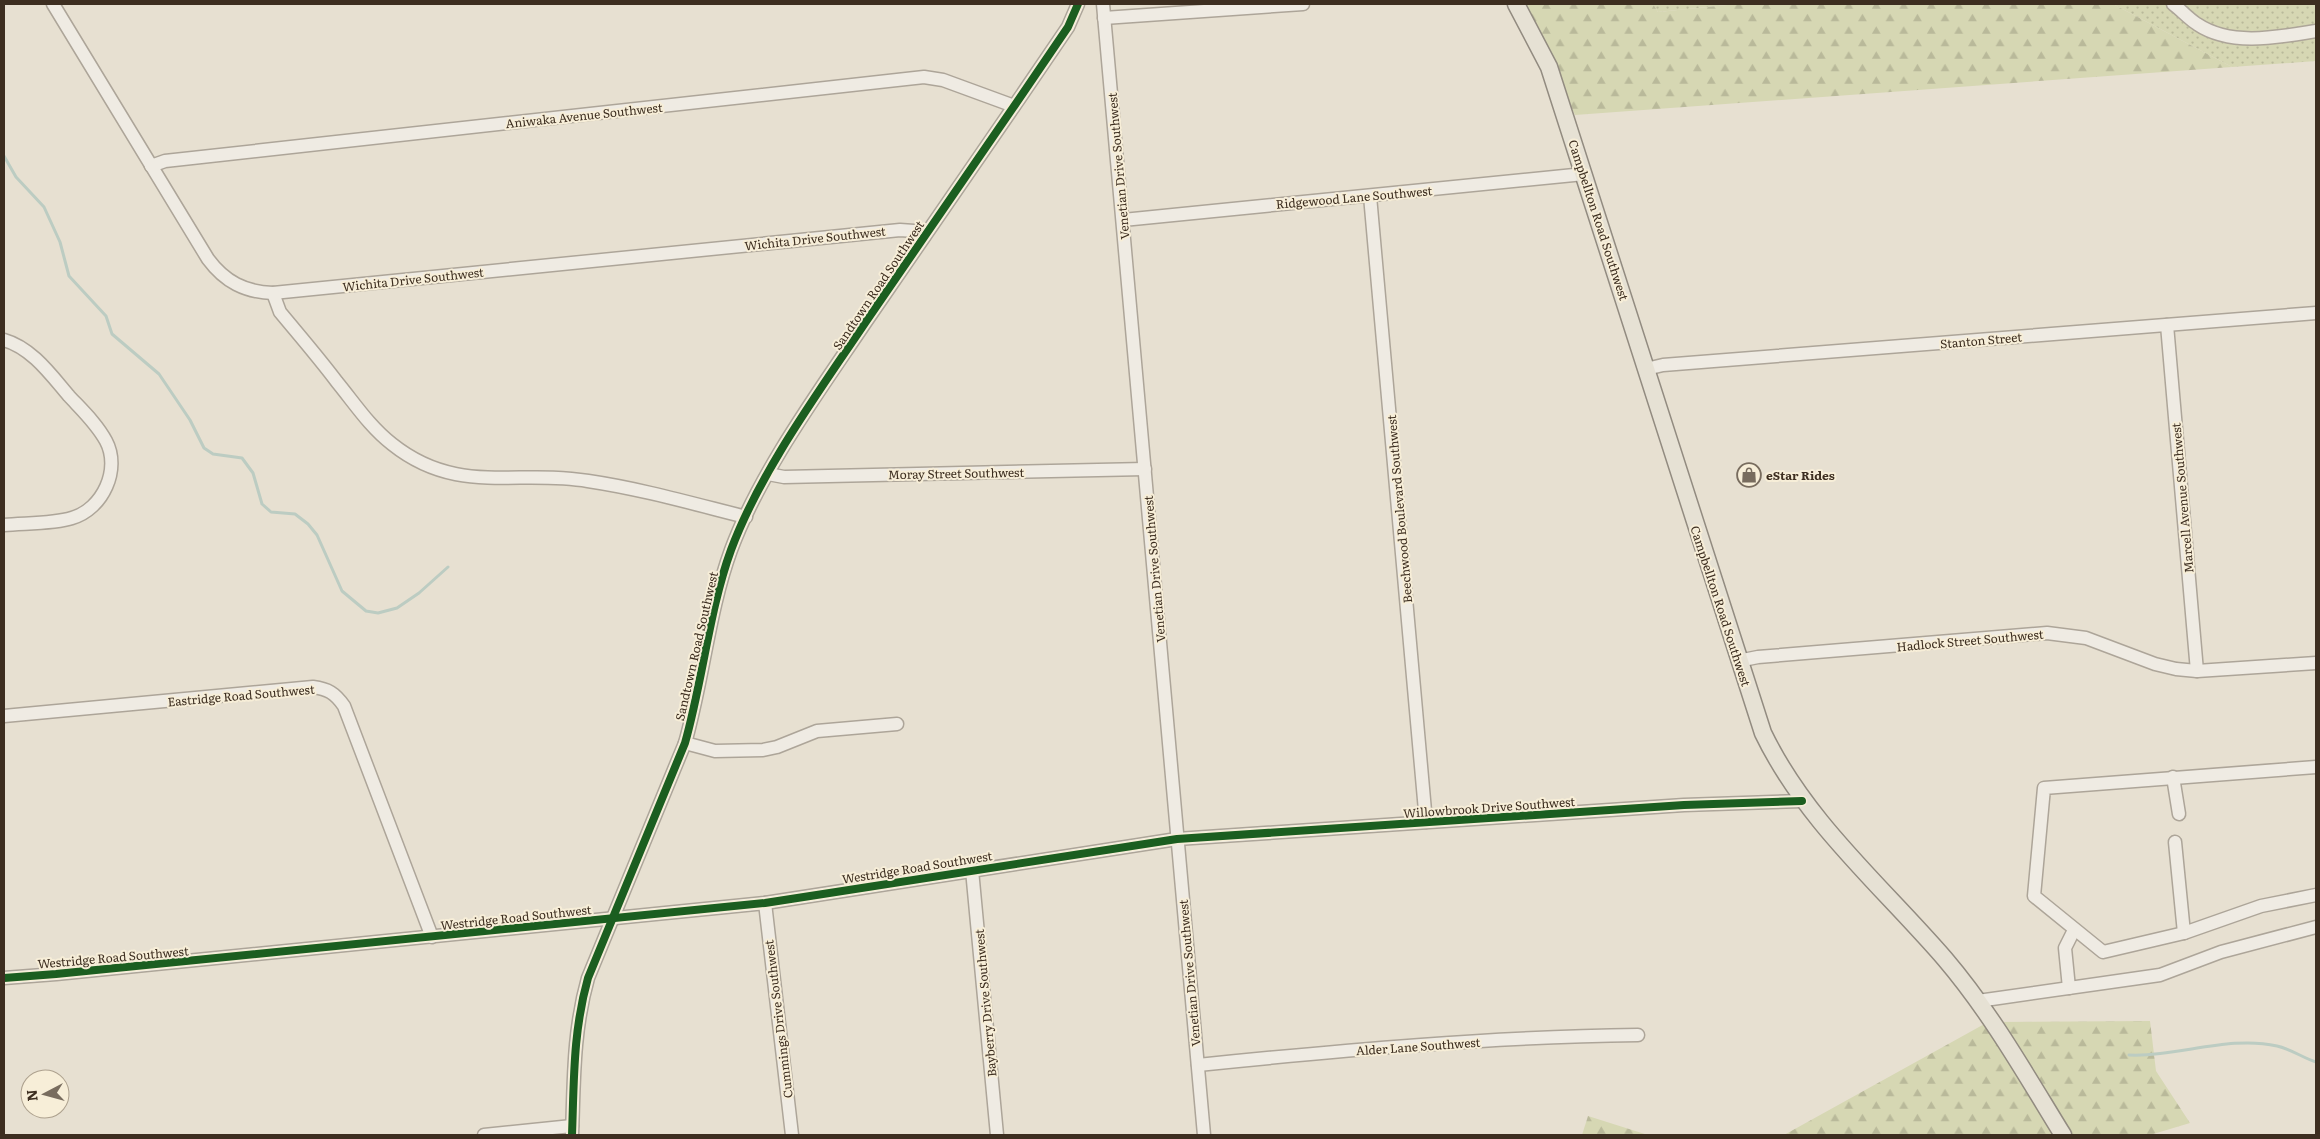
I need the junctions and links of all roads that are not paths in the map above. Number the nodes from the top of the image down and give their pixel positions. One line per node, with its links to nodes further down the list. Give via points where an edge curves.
1 (53, 4): 10 (street, Wichita Drive Southwest)
2 (1078, 4): 9 (street, Sandtown Road Southwest, via 1068,27)
3 (1103, 4): 7 (street, Venetian Drive Southwest)
4 (1302, 4): 7 (street)
5 (1516, 4): 11 (main road, Campbellton Road Southwest, via 1549,67)
6 (2174, 4): 8 (street, via 2198,25 2240,38)
7 (1104, 18): 13 (street, Venetian Drive Southwest)
8 (2316, 31)
9 (1014, 106): 10 (street, Aniwaka Avenue Southwest, via 942,80 924,77 165,161); 14 (street, Sandtown Road Southwest)
10 (152, 166): 15 (street, Wichita Drive Southwest, via 216,270 242,288)
11 (1584, 174): 12 (street, Ridgewood Lane Southwest); 19 (main road, Campbellton Road Southwest)
12 (1370, 196): 13 (street, Ridgewood Lane Southwest); 34 (street, Beechwood Boulevard Southwest)
13 (1122, 220): 20 (street, Venetian Drive Southwest)
14 (924, 237): 15 (street, Wichita Drive Southwest, via 914,231 900,230); 21 (street, Sandtown Road Southwest)
15 (273, 293): 22 (street, via 280,312 367,421 392,445 422,463 449,473 478,478 586,480)
16 (2316, 313): 17 (street, Stanton Street)
17 (2167, 325): 19 (street, Stanton Street, via 1663,365); 26 (street, Marcell Avenue Southwest)
18 (4, 340): 23 (street, via 37,360 98,428 111,460 110,478 102,496 88,510 72,518)
19 (1646, 369): 24 (main road, Campbellton Road Southwest)
20 (1145, 469): 21 (street, Moray Street Southwest, via 784,477); 35 (street, Venetian Drive Southwest)
21 (768, 474): 22 (street, Sandtown Road Southwest)
22 (746, 517): 29 (street, Sandtown Road Southwest, via 722,576 696,707)
23 (4, 525)
24 (1738, 661): 26 (street, Hadlock Street Southwest, via 2047,633 2086,638 2155,664); 32 (main road, Campbellton Road Southwest, via 1763,733 1776,761)
25 (2316, 663): 26 (street, Hadlock Street Southwest)
26 (2197, 671)
27 (4, 716): 44 (street, Eastridge Road Southwest, via 313,687 327,689 344,706)
28 (897, 724): 29 (street, via 817,731 763,750 715,752)
29 (685, 743): 40 (street, Sandtown Road Southwest)
30 (2316, 767): 31 (street)
31 (2174, 777): 33 (street); 42 (street, via 2044,788 2034,896)
32 (1802, 801): 34 (street, Willowbrook Drive Southwest); 47 (main road, Campbellton Road Southwest, via 1945,959)
33 (2179, 814)
34 (1426, 822): 35 (street, Willowbrook Drive Southwest)
35 (1177, 839): 37 (street, Westridge Road Southwest); 49 (street, Venetian Drive Southwest)
36 (2175, 842): 43 (street)
37 (972, 870): 39 (street, Westridge Road Southwest); 53 (street, Bayberry Drive Southwest)
38 (2316, 895): 43 (street, via 2261,906)
39 (765, 903): 40 (street, Westridge Road Southwest); 52 (street, Cummings Drive Southwest)
40 (613, 918): 44 (street, Westridge Road Southwest); 50 (street, Sandtown Road Southwest, via 588,978 579,1011)
41 (2316, 927): 46 (street, via 2221,952 2160,975)
42 (2074, 930): 43 (street, via 2103,952); 46 (street, via 2065,948)
43 (2184, 933)
44 (432, 937): 45 (street, Westridge Road Southwest)
45 (4, 978)
46 (2069, 988): 47 (street)
47 (1978, 1001): 55 (main road, Campbellton Road Southwest)
48 (1638, 1035): 49 (street, Alder Lane Southwest, via 1574,1036 1298,1054)
49 (1198, 1065): 54 (street, Venetian Drive Southwest)
50 (572, 1131): 51 (street)
51 (484, 1135)
52 (792, 1135)
53 (997, 1135)
54 (1204, 1135)
55 (2063, 1135)

